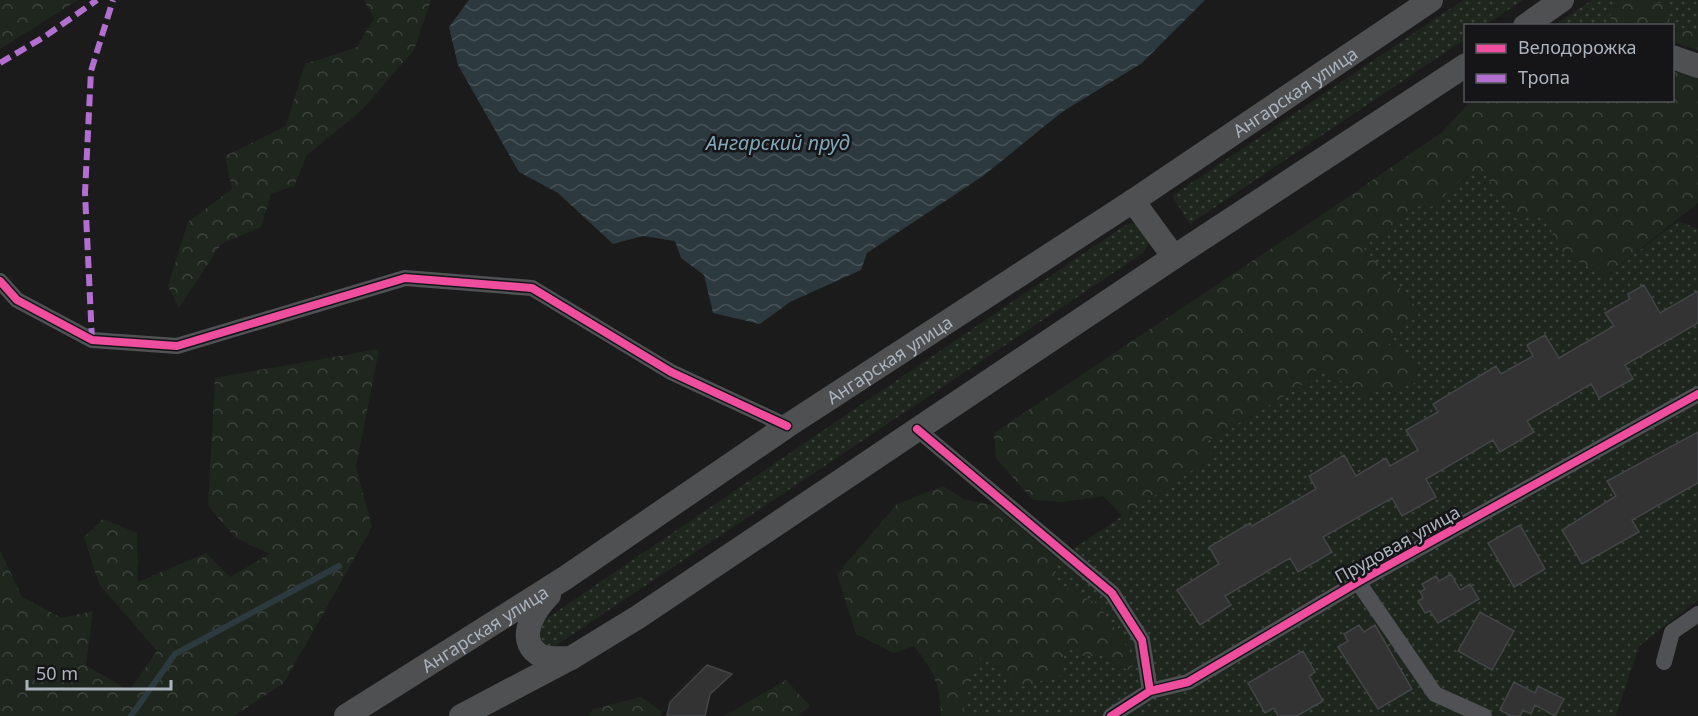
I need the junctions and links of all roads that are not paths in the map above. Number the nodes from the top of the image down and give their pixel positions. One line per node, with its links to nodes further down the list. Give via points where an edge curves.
1 (1412, 0): 5 (main road)
2 (1431, 0): 5 (main road, Ангарская улица)
3 (1562, 0): 4 (main road)
4 (1528, 24)
5 (1373, 39): 11 (main road, Ангарская улица)
6 (1674, 58): 8 (main road)
7 (1464, 66): 10 (main road)
8 (1698, 66)
9 (1464, 81): 10 (main road)
10 (1416, 98): 12 (main road)
11 (1133, 201): 12 (main road); 15 (main road, Ангарская улица)
12 (1174, 256): 16 (main road)
13 (0, 281): 15 (street, via 17,300 92,340 177,346 405,278 532,288 670,372)
14 (1698, 394): 18 (street, Прудовая улица)
15 (788, 426): 17 (main road, Ангарская улица)
16 (917, 429): 20 (main road); 22 (street, via 1112,593 1142,640)
17 (566, 578): 20 (main road, via 533,612 529,638 538,654); 23 (main road, Ангарская улица)
18 (1358, 582): 22 (street, Прудовая улица, via 1188,682); 26 (street, via 1435,694)
19 (1698, 614): 21 (street, via 1672,632)
20 (571, 658): 24 (main road)
21 (1664, 662)
22 (1150, 691): 25 (street, Прудовая улица)
23 (346, 716)
24 (461, 716)
25 (1111, 716)
26 (1484, 716)

